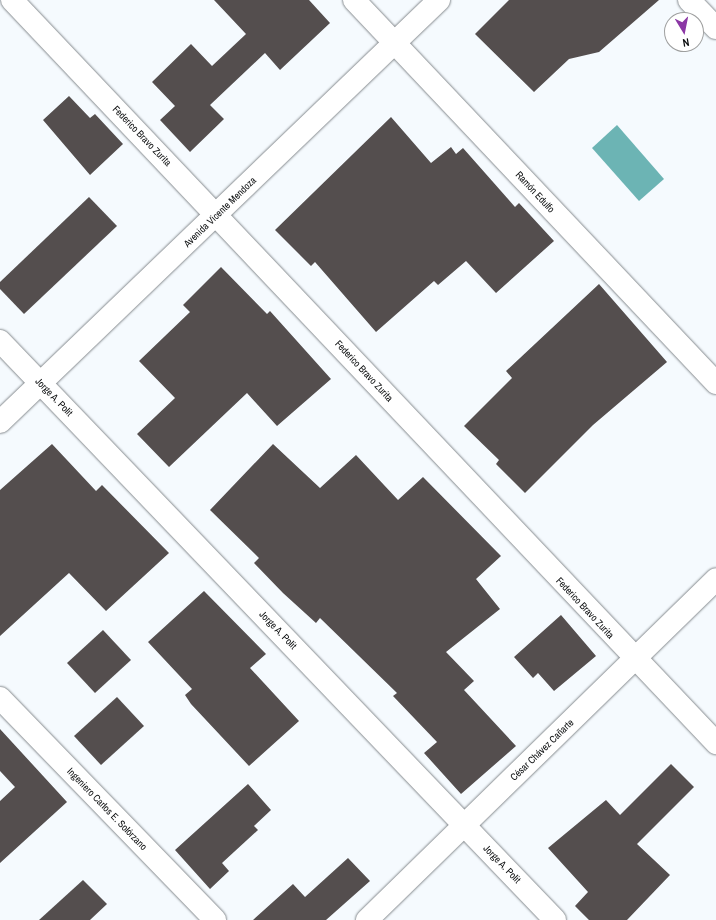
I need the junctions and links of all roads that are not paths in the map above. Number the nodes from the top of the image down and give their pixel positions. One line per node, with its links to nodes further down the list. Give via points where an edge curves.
1 (12, 0): 7 (street, Federico Bravo Zurita)
2 (354, 0): 6 (street, Ramón Edulfo)
3 (439, 0): 6 (street, Avenida Vicente Mendoza)
4 (689, 0): 5 (street)
5 (716, 28)
6 (395, 43): 7 (street, Avenida Vicente Mendoza); 10 (street, Ramón Edulfo)
7 (217, 214): 9 (street, Avenida Vicente Mendoza); 13 (street, Federico Bravo Zurita)
8 (0, 341): 9 (street, Jorge A. Polit)
9 (40, 383): 11 (street, Avenida Vicente Mendoza); 16 (street, Jorge A. Polit)
10 (716, 383)
11 (0, 422)
12 (716, 579): 13 (street, César Chávez Cañarte)
13 (634, 660): 15 (street, Federico Bravo Zurita); 16 (street, César Chávez Cañarte)
14 (0, 698): 17 (street, Ingeniero Carlos E. Solórzano)
15 (716, 743)
16 (465, 825): 18 (street, César Chávez Cañarte); 19 (street, Jorge A. Polit)
17 (215, 920)
18 (367, 920)
19 (555, 920)

